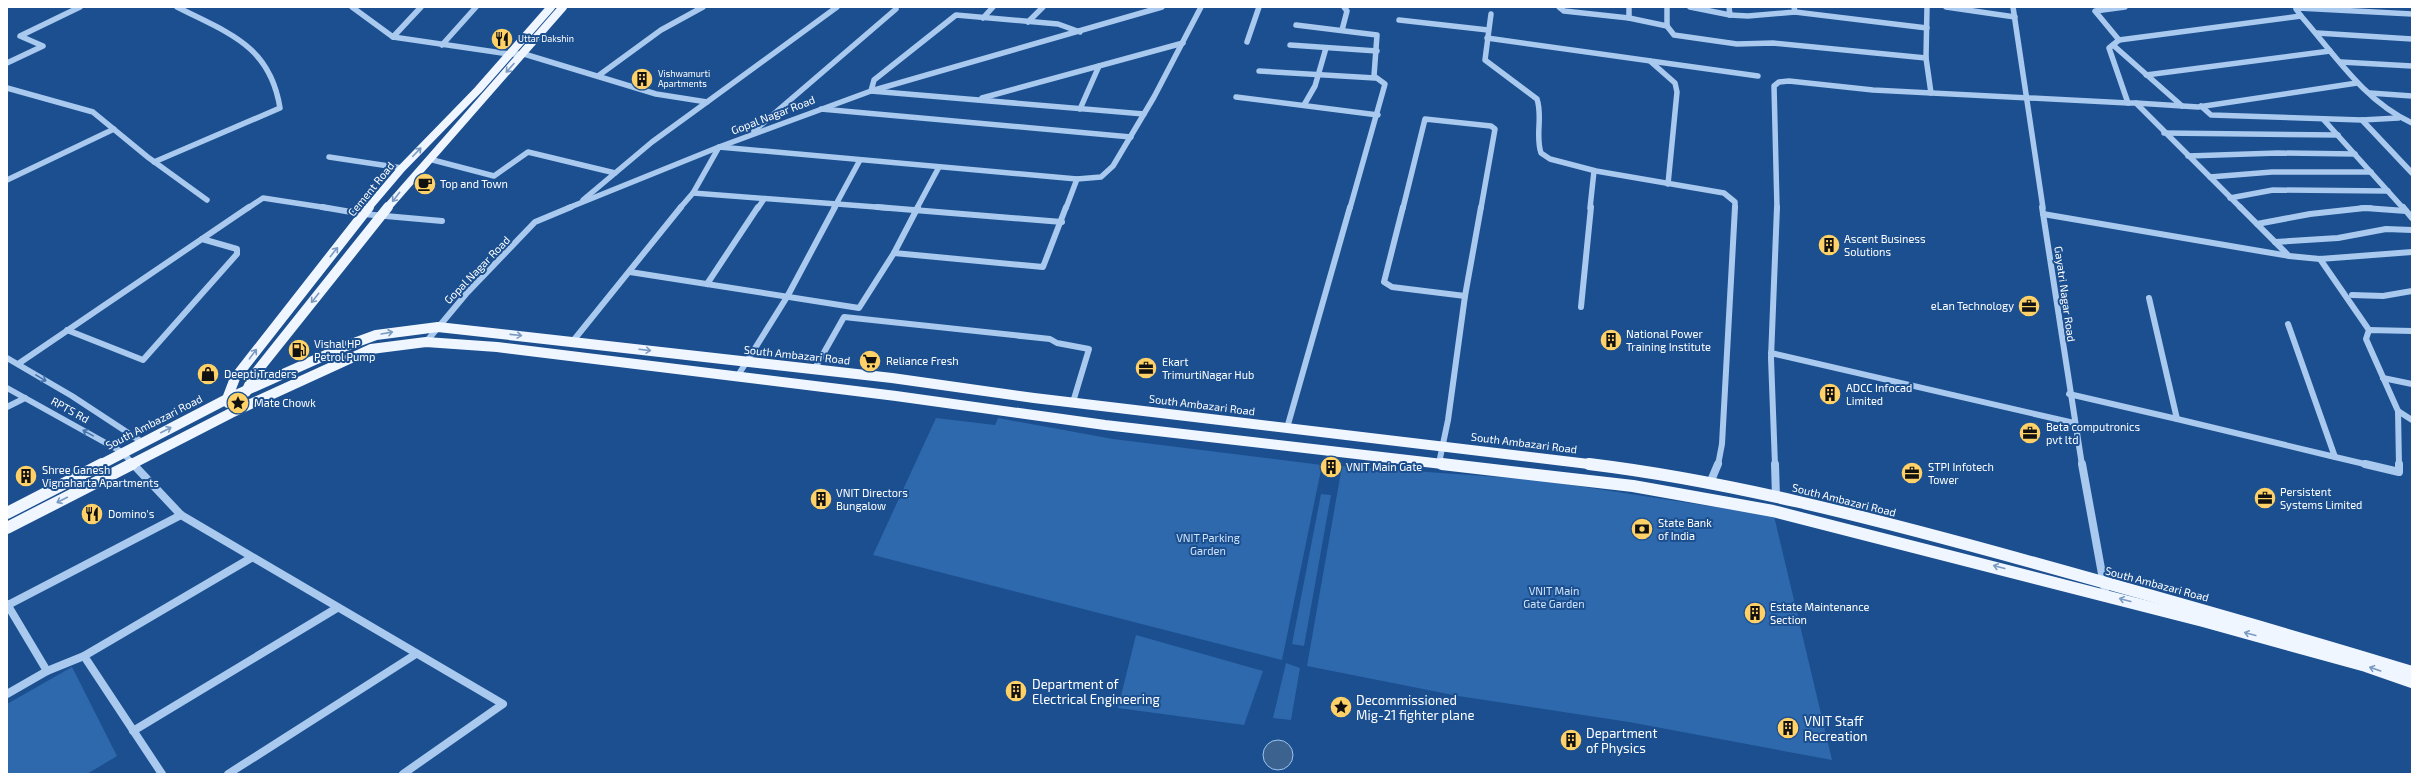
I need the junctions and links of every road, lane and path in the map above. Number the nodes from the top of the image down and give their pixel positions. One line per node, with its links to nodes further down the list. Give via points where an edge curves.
1 (80, 7): 61 (street, via 20,36 43,46)
2 (177, 7): 104 (street, via 254,49 271,70 280,96 280,108)
3 (354, 7): 44 (street)
4 (421, 7): 44 (street)
5 (476, 7): 50 (street)
6 (551, 7): 56 (main road, Cement Road)
7 (564, 7): 57 (main road)
8 (703, 7): 67 (street, via 661,30)
9 (837, 7): 79 (street)
10 (993, 7): 33 (street)
11 (1043, 7): 36 (street)
12 (1162, 7): 42 (street, Gopal Nagar Road)
13 (1201, 7): 49 (street)
14 (1259, 7): 48 (street)
15 (1344, 7): 40 (street, via 1347,10)
16 (1559, 7): 34 (street, via 1564,11)
17 (1629, 7): 34 (street)
18 (1668, 7): 38 (street)
19 (1690, 7): 30 (street)
20 (1729, 7): 30 (street)
21 (1927, 7): 39 (street)
22 (1946, 7): 32 (street)
23 (2013, 7): 32 (street, Gayatri Nagar Road)
24 (2125, 7): 27 (street)
25 (896, 8): 95 (street)
26 (1795, 9): 30 (street, via 1748,16); 39 (street)
27 (2094, 9): 47 (street)
28 (1491, 14): 41 (street)
29 (2412, 14): 31 (street, via 2296,8)
30 (1730, 15)
31 (2301, 16): 43 (street); 47 (street)
32 (2014, 17): 77 (street, Gayatri Nagar Road)
33 (983, 18): 36 (street); 72 (street, via 956,15 874,80)
34 (1629, 18): 38 (street)
35 (1398, 20): 41 (street)
36 (1028, 22): 42 (street, via 1058,24)
37 (1296, 25): 40 (street)
38 (1667, 26): 58 (street, via 1674,35 1737,44 1773,43)
39 (1927, 28): 58 (street)
40 (1342, 30): 54 (street, via 1377,35)
41 (1488, 30): 45 (street)
42 (1080, 32): 72 (street, Gopal Nagar Road)
43 (2317, 33): 46 (street); 55 (street)
44 (393, 37): 50 (street)
45 (1487, 38): 59 (street); 107 (street, via 1485,60 1489,65 1537,99 1540,152 1552,161)
46 (2412, 39)
47 (2119, 40): 52 (street)
48 (1247, 42)
49 (1182, 43): 62 (street); 87 (street)
50 (442, 45): 56 (street)
51 (1290, 45): 53 (street)
52 (2113, 45): 66 (street); 80 (street, via 2109,48)
53 (1326, 48): 54 (street); 65 (street)
54 (1377, 51): 69 (street)
55 (2330, 51): 60 (street); 66 (street)
56 (509, 54): 57 (street); 106 (main road, Cement Road, one-way to 56, via 478,90)
57 (524, 54): 67 (street); 102 (main road, one-way to 102)
58 (1926, 58): 73 (street)
59 (1649, 61): 68 (street); 114 (street, via 1675,83 1678,92)
60 (2341, 62): 63 (street); 70 (street)
61 (7, 63)
62 (1099, 66): 78 (street); 86 (street)
63 (2412, 66)
64 (1259, 70): 65 (street)
65 (1318, 75): 69 (street); 82 (street)
66 (2146, 75): 83 (street)
67 (598, 76): 79 (street, via 656,94)
68 (1758, 76)
69 (1375, 78): 88 (street, via 1385,84)
70 (2357, 83): 74 (street); 84 (street)
71 (7, 88): 93 (street, via 93,112)
72 (871, 91): 78 (street); 85 (street, Gopal Nagar Road)
73 (1931, 93): 77 (street); 153 (street, via 1789,81 1779,82 1774,86 1778,220)
74 (2370, 93): 76 (street); 89 (street)
75 (1236, 96): 82 (street)
76 (2412, 96)
77 (2026, 98): 80 (street); 125 (street, Gayatri Nagar Road)
78 (978, 100): 86 (street)
79 (707, 102): 109 (street)
80 (2128, 103): 81 (street)
81 (2136, 103): 83 (street); 94 (street)
82 (1304, 105): 88 (street)
83 (2182, 106): 84 (street)
84 (2201, 106): 90 (street, via 2211,114)
85 (817, 109): 95 (street, Gopal Nagar Road); 97 (street)
86 (1080, 109): 87 (street)
87 (1144, 114): 97 (street)
88 (1378, 114): 174 (street)
89 (2398, 118): 91 (street); 92 (street)
90 (2323, 119): 91 (street); 96 (street)
91 (2362, 120): 110 (street)
92 (2412, 123)
93 (114, 129): 104 (street); 113 (street)
94 (2164, 133): 96 (street); 100 (street)
95 (750, 135): 98 (street, Gopal Nagar Road)
96 (2338, 135): 99 (street)
97 (1131, 137): 112 (street, via 1112,169 1104,176)
98 (718, 147): 103 (street); 116 (street); 120 (street, Gopal Nagar Road)
99 (2355, 154): 100 (street, via 2278,152); 108 (street)
100 (2188, 156): 111 (street)
101 (329, 157): 106 (street)
102 (428, 160): 109 (street, via 494,176 528,152); 126 (main road, one-way to 126)
103 (860, 160): 105 (street); 121 (street)
104 (154, 162): 119 (street)
105 (939, 167): 112 (street); 122 (street)
106 (402, 168): 124 (main road, Cement Road)
107 (1594, 171): 114 (street); 145 (street)
108 (2371, 172): 111 (street, via 2272,172); 115 (street)
109 (615, 173): 120 (street)
110 (2412, 173)
111 (2210, 178): 117 (street)
112 (1078, 179): 129 (street)
113 (7, 180)
114 (1668, 184): 181 (street, via 1724,193 1735,202 1722,444 1720,460)
115 (2388, 191): 117 (street, via 2273,190); 123 (street)
116 (693, 193): 118 (street); 138 (street)
117 (2230, 198): 130 (street)
118 (764, 199): 121 (street); 139 (street)
119 (207, 200)
120 (578, 204): 147 (street, Gopal Nagar Road, via 535,222)
121 (837, 204): 122 (street); 143 (street)
122 (918, 211): 129 (street); 135 (street)
123 (2406, 212): 127 (street); 130 (street, via 2365,208 2310,214)
124 (363, 214): 126 (street); 132 (street, via 263,198); 165 (main road, Cement Road, one-way to 124, via 234,378)
125 (2043, 214): 136 (street); 163 (street, Gayatri Nagar Road)
126 (380, 216): 128 (street); 162 (main road, one-way to 162, via 254,374)
127 (2412, 218)
128 (442, 221)
129 (1062, 222): 135 (street, via 1043,267)
130 (2257, 224): 133 (street)
131 (2412, 230): 133 (street, via 2386,229 2338,238)
132 (202, 239): 148 (street); 148 (street, via 237,249 237,254 143,360)
133 (2275, 242): 136 (street)
134 (2412, 252): 137 (street)
135 (894, 253): 143 (street, via 859,308)
136 (2289, 256): 137 (street)
137 (2320, 259): 149 (street)
138 (630, 272): 139 (street); 151 (street)
139 (707, 284): 143 (street)
140 (2412, 291): 141 (street, via 2383,296)
141 (2352, 295)
142 (1465, 296): 142 (street, via 1495,129 1491,126 1425,118 1384,282 1392,287); 176 (street)
143 (788, 297): 155 (street)
144 (2149, 298): 171 (street)
145 (1581, 306)
146 (2288, 324): 178 (street)
147 (438, 327): 151 (main road, South Ambazari Road, one-way to 151); 152 (street, Gopal Nagar Road); 162 (main road, South Ambazari Road, one-way to 147, via 376,335)
148 (66, 330): 156 (street)
149 (2369, 330): 150 (street); 159 (street, via 2366,338)
150 (2412, 331)
151 (573, 341): 155 (main road, South Ambazari Road, one-way to 155)
152 (426, 342): 158 (main road); 167 (main road, via 371,349)
153 (1771, 353): 173 (street); 182 (street)
154 (7, 358): 156 (street)
155 (746, 362): 157 (main road, South Ambazari Road); 158 (street)
156 (18, 364): 175 (street, one-way to 175)
157 (814, 370): 166 (main road, South Ambazari Road); 166 (street, via 844,317 1050,339 1057,343 1089,349)
158 (737, 377): 180 (main road, via 1105,425)
159 (2383, 378): 160 (street); 169 (street)
160 (2412, 384)
161 (7, 388): 164 (street, RPTS Rd)
162 (246, 390): 165 (main road, South Ambazari Road); 167 (main road)
163 (2069, 394): 171 (street); 173 (street, Gayatri Nagar Road)
164 (25, 398): 168 (street); 177 (street, RPTS Rd, one-way to 164)
165 (227, 399): 170 (main road); 175 (main road, South Ambazari Road, one-way to 165)
166 (1073, 402): 174 (main road, South Ambazari Road)
167 (250, 404): 170 (main road)
168 (7, 407)
169 (2398, 411): 172 (street); 178 (street, via 2399,472)
170 (231, 413): 179 (main road)
171 (2177, 419): 178 (street)
172 (2412, 420)
173 (2074, 423): 187 (street, Gayatri Nagar Road)
174 (1287, 428): 176 (main road, South Ambazari Road)
175 (142, 442): 177 (main road, South Ambazari Road)
176 (1442, 446): 180 (street); 181 (main road, South Ambazari Road, via 1631,469)
177 (122, 452): 179 (street, RPTS Rd); 183 (main road, South Ambazari Road)
178 (2334, 456)
179 (134, 463): 184 (street, RPTS Rd); 185 (main road, one-way to 185)
180 (1439, 463): 188 (main road, one-way to 180, via 1773,511 1633,486)
181 (1710, 483): 182 (main road, South Ambazari Road)
182 (1776, 498): 187 (main road, South Ambazari Road, via 1847,512)
183 (7, 513)
184 (181, 515): 186 (street, RPTS Rd); 189 (street)
185 (7, 528)
186 (251, 558): 190 (street, RPTS Rd); 192 (street)
187 (2104, 582): 188 (street, Gayatri Nagar Road); 194 (main road, South Ambazari Road, via 2240,619)
188 (2106, 596): 195 (main road, one-way to 188, via 2366,666)
189 (7, 605): 193 (street)
190 (337, 608): 191 (street, RPTS Rd); 197 (street)
191 (416, 654): 199 (street); 200 (street, RPTS Rd, via 503,704)
192 (84, 656): 193 (street); 197 (street)
193 (47, 671): 196 (street)
194 (2412, 672)
195 (2412, 682)
196 (7, 694)
197 (133, 731): 198 (street)
198 (162, 774)
199 (228, 774)
200 (403, 774)

